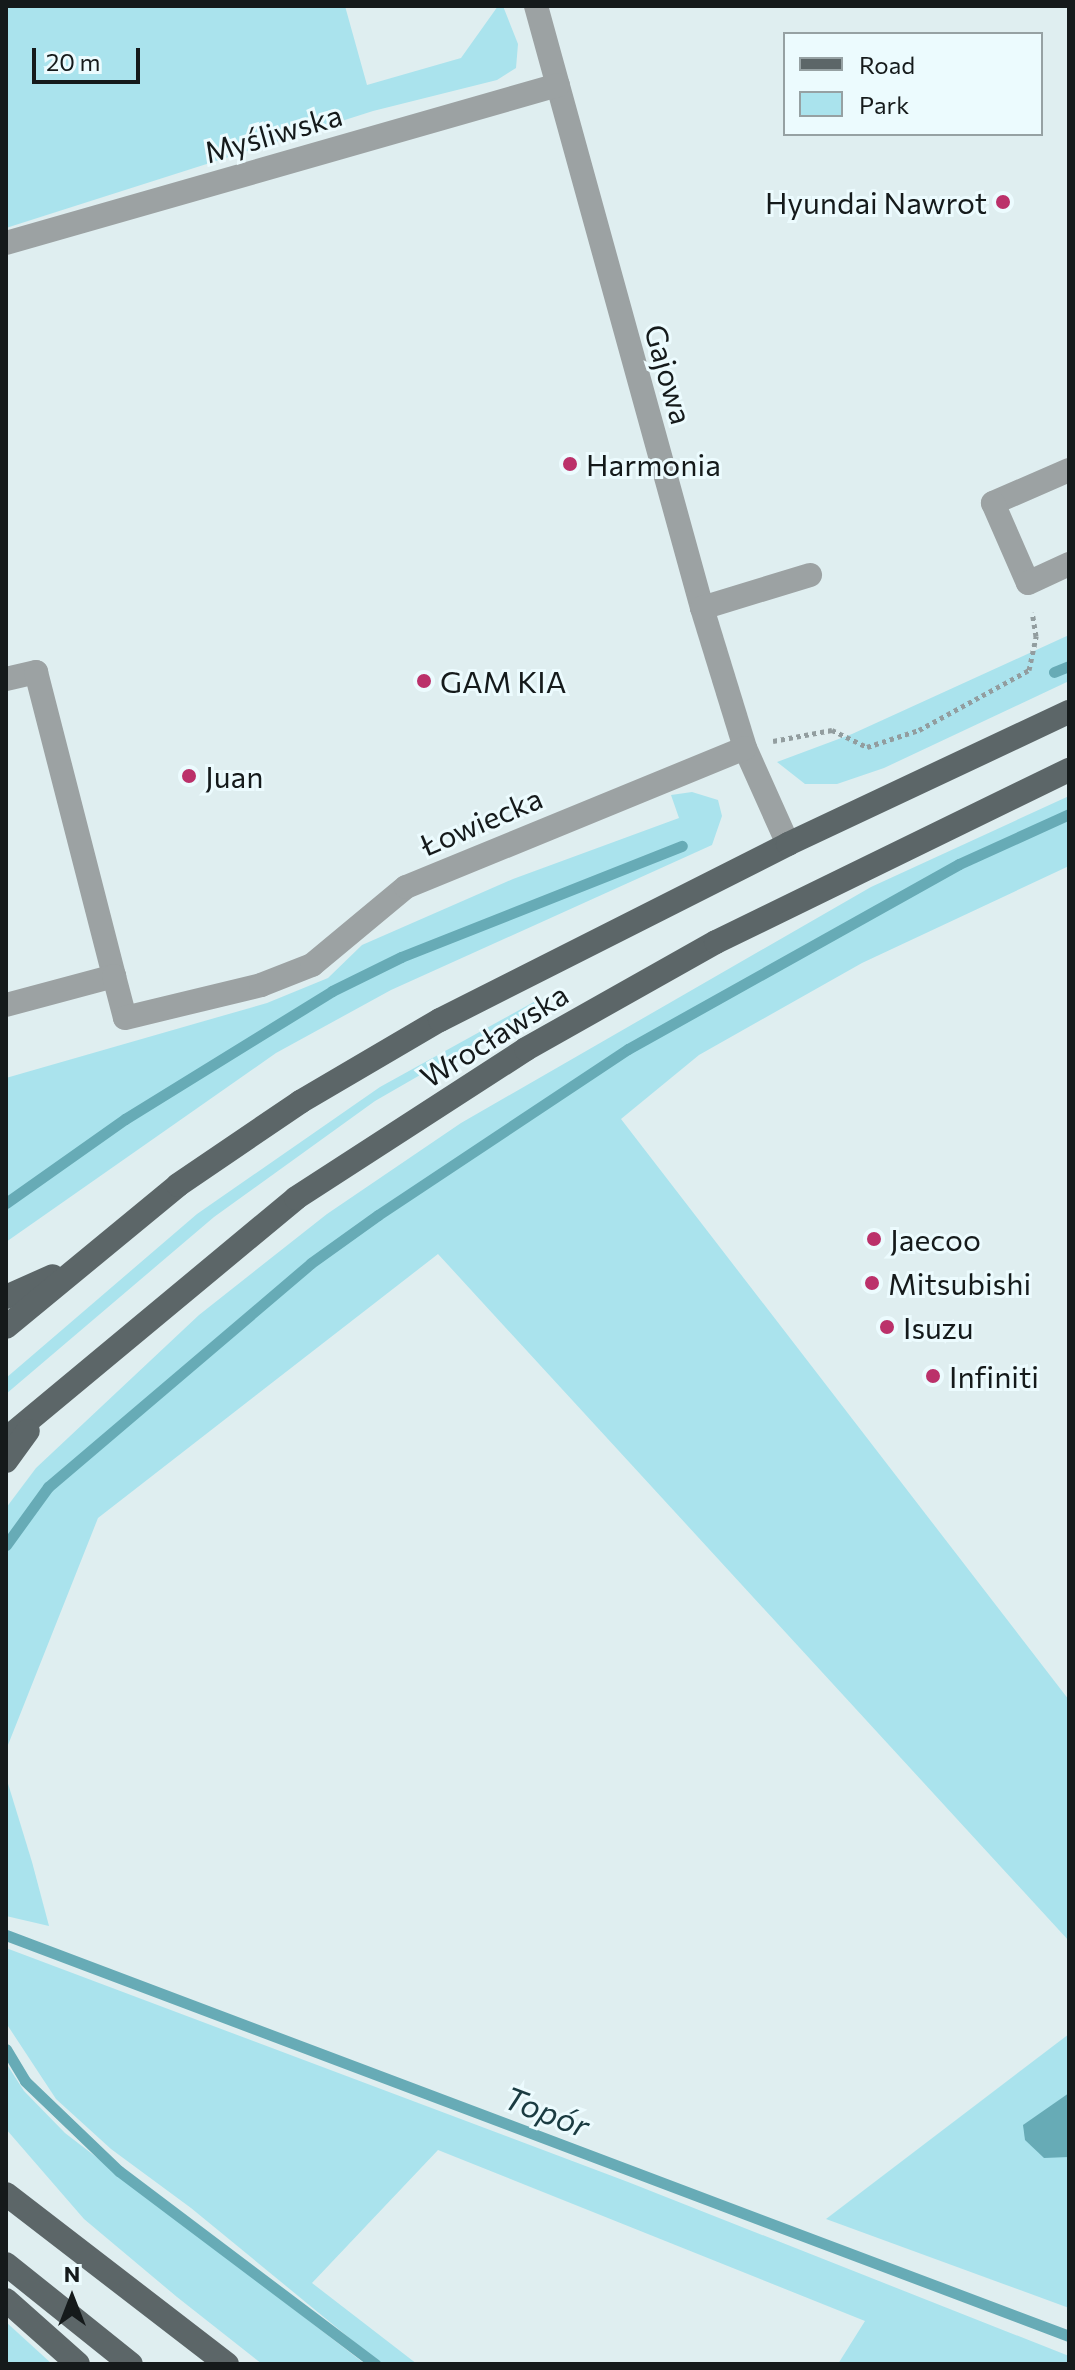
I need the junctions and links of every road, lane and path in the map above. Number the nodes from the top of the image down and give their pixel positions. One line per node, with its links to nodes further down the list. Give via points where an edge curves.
1 (536, 6): 2 (street, Gajowa)
2 (558, 85): 3 (street, Myśliwska); 8 (street, Gajowa, via 579,177)
3 (6, 243)
4 (1069, 470): 7 (street, via 993,503)
5 (1069, 564): 7 (street)
6 (810, 575): 8 (street)
7 (1028, 583): 11 (path, via 1036,636 1029,670 919,730 867,747 832,730)
8 (702, 608): 11 (street, Gajowa)
9 (6, 679): 14 (street, via 36,672)
10 (1069, 712): 13 (main road, Wrocławska)
11 (745, 748): 13 (street, Gajowa); 14 (street, Łowiecka, via 406,887 312,965 261,985 125,1018)
12 (1069, 770): 19 (main road, Wrocławska, via 716,942 526,1049 296,1198)
13 (788, 844): 16 (main road, Wrocławska, via 440,1020 300,1102 178,1185)
14 (114, 976): 15 (street)
15 (6, 1005)
16 (81, 1263): 17 (main road); 18 (main road, Wrocławska)
17 (6, 1297)
18 (6, 1327)
19 (51, 1399): 20 (main road, Wrocławska); 21 (main road)
20 (6, 1439)
21 (6, 1461)
22 (6, 2194): 27 (main road)
23 (6, 2264): 26 (main road)
24 (6, 2300): 25 (main road)
25 (78, 2364)
26 (131, 2364)
27 (227, 2364)

